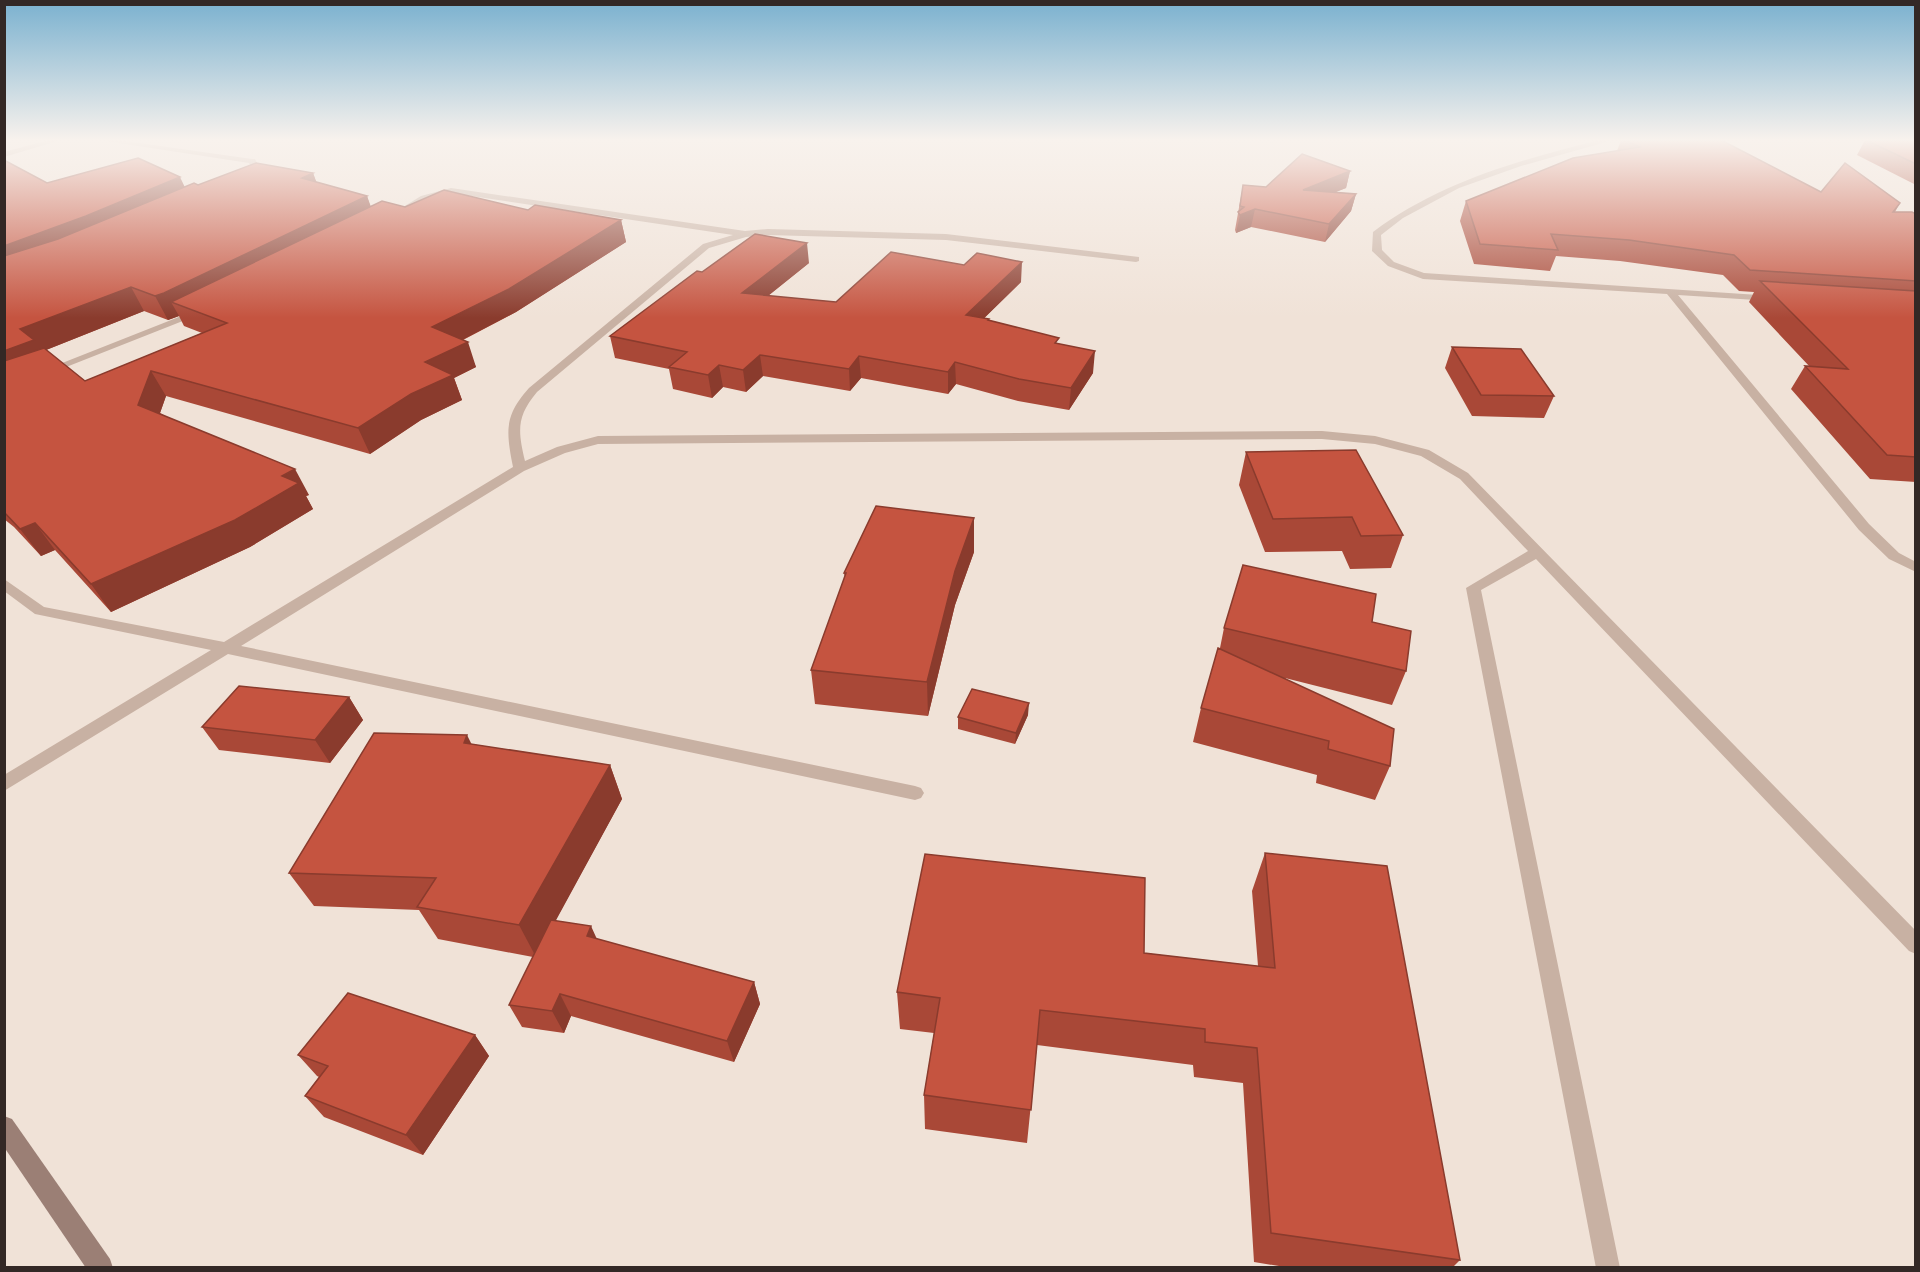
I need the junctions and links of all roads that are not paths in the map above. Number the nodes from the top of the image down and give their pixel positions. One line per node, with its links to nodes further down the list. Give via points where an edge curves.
1 (422, 199): 4 (street)
2 (514, 199): 5 (street)
3 (1431, 199): 7 (street, via 1392,220 1376,234 1377,251 1392,264 1423,276)
4 (387, 219)
5 (745, 234): 6 (street, via 946,237); 11 (street, via 706,246 533,390 519,405 512,432)
6 (1136, 259)
7 (1670, 292): 8 (street); 13 (street, via 1864,527 1894,556)
8 (1787, 300)
9 (208, 309): 10 (street)
10 (34, 376)
11 (520, 468): 12 (street, via 561,450 598,440 1322,435 1375,440 1425,453 1464,476); 15 (street)
12 (1538, 552): 18 (street); 21 (street, via 1473,588)
13 (1916, 568)
14 (4, 583): 15 (street, via 40,611)
15 (226, 648): 16 (street); 17 (street)
16 (4, 784)
17 (915, 793)
18 (1916, 945)
19 (4, 1127): 20 (street)
20 (101, 1268)
21 (1608, 1268)

